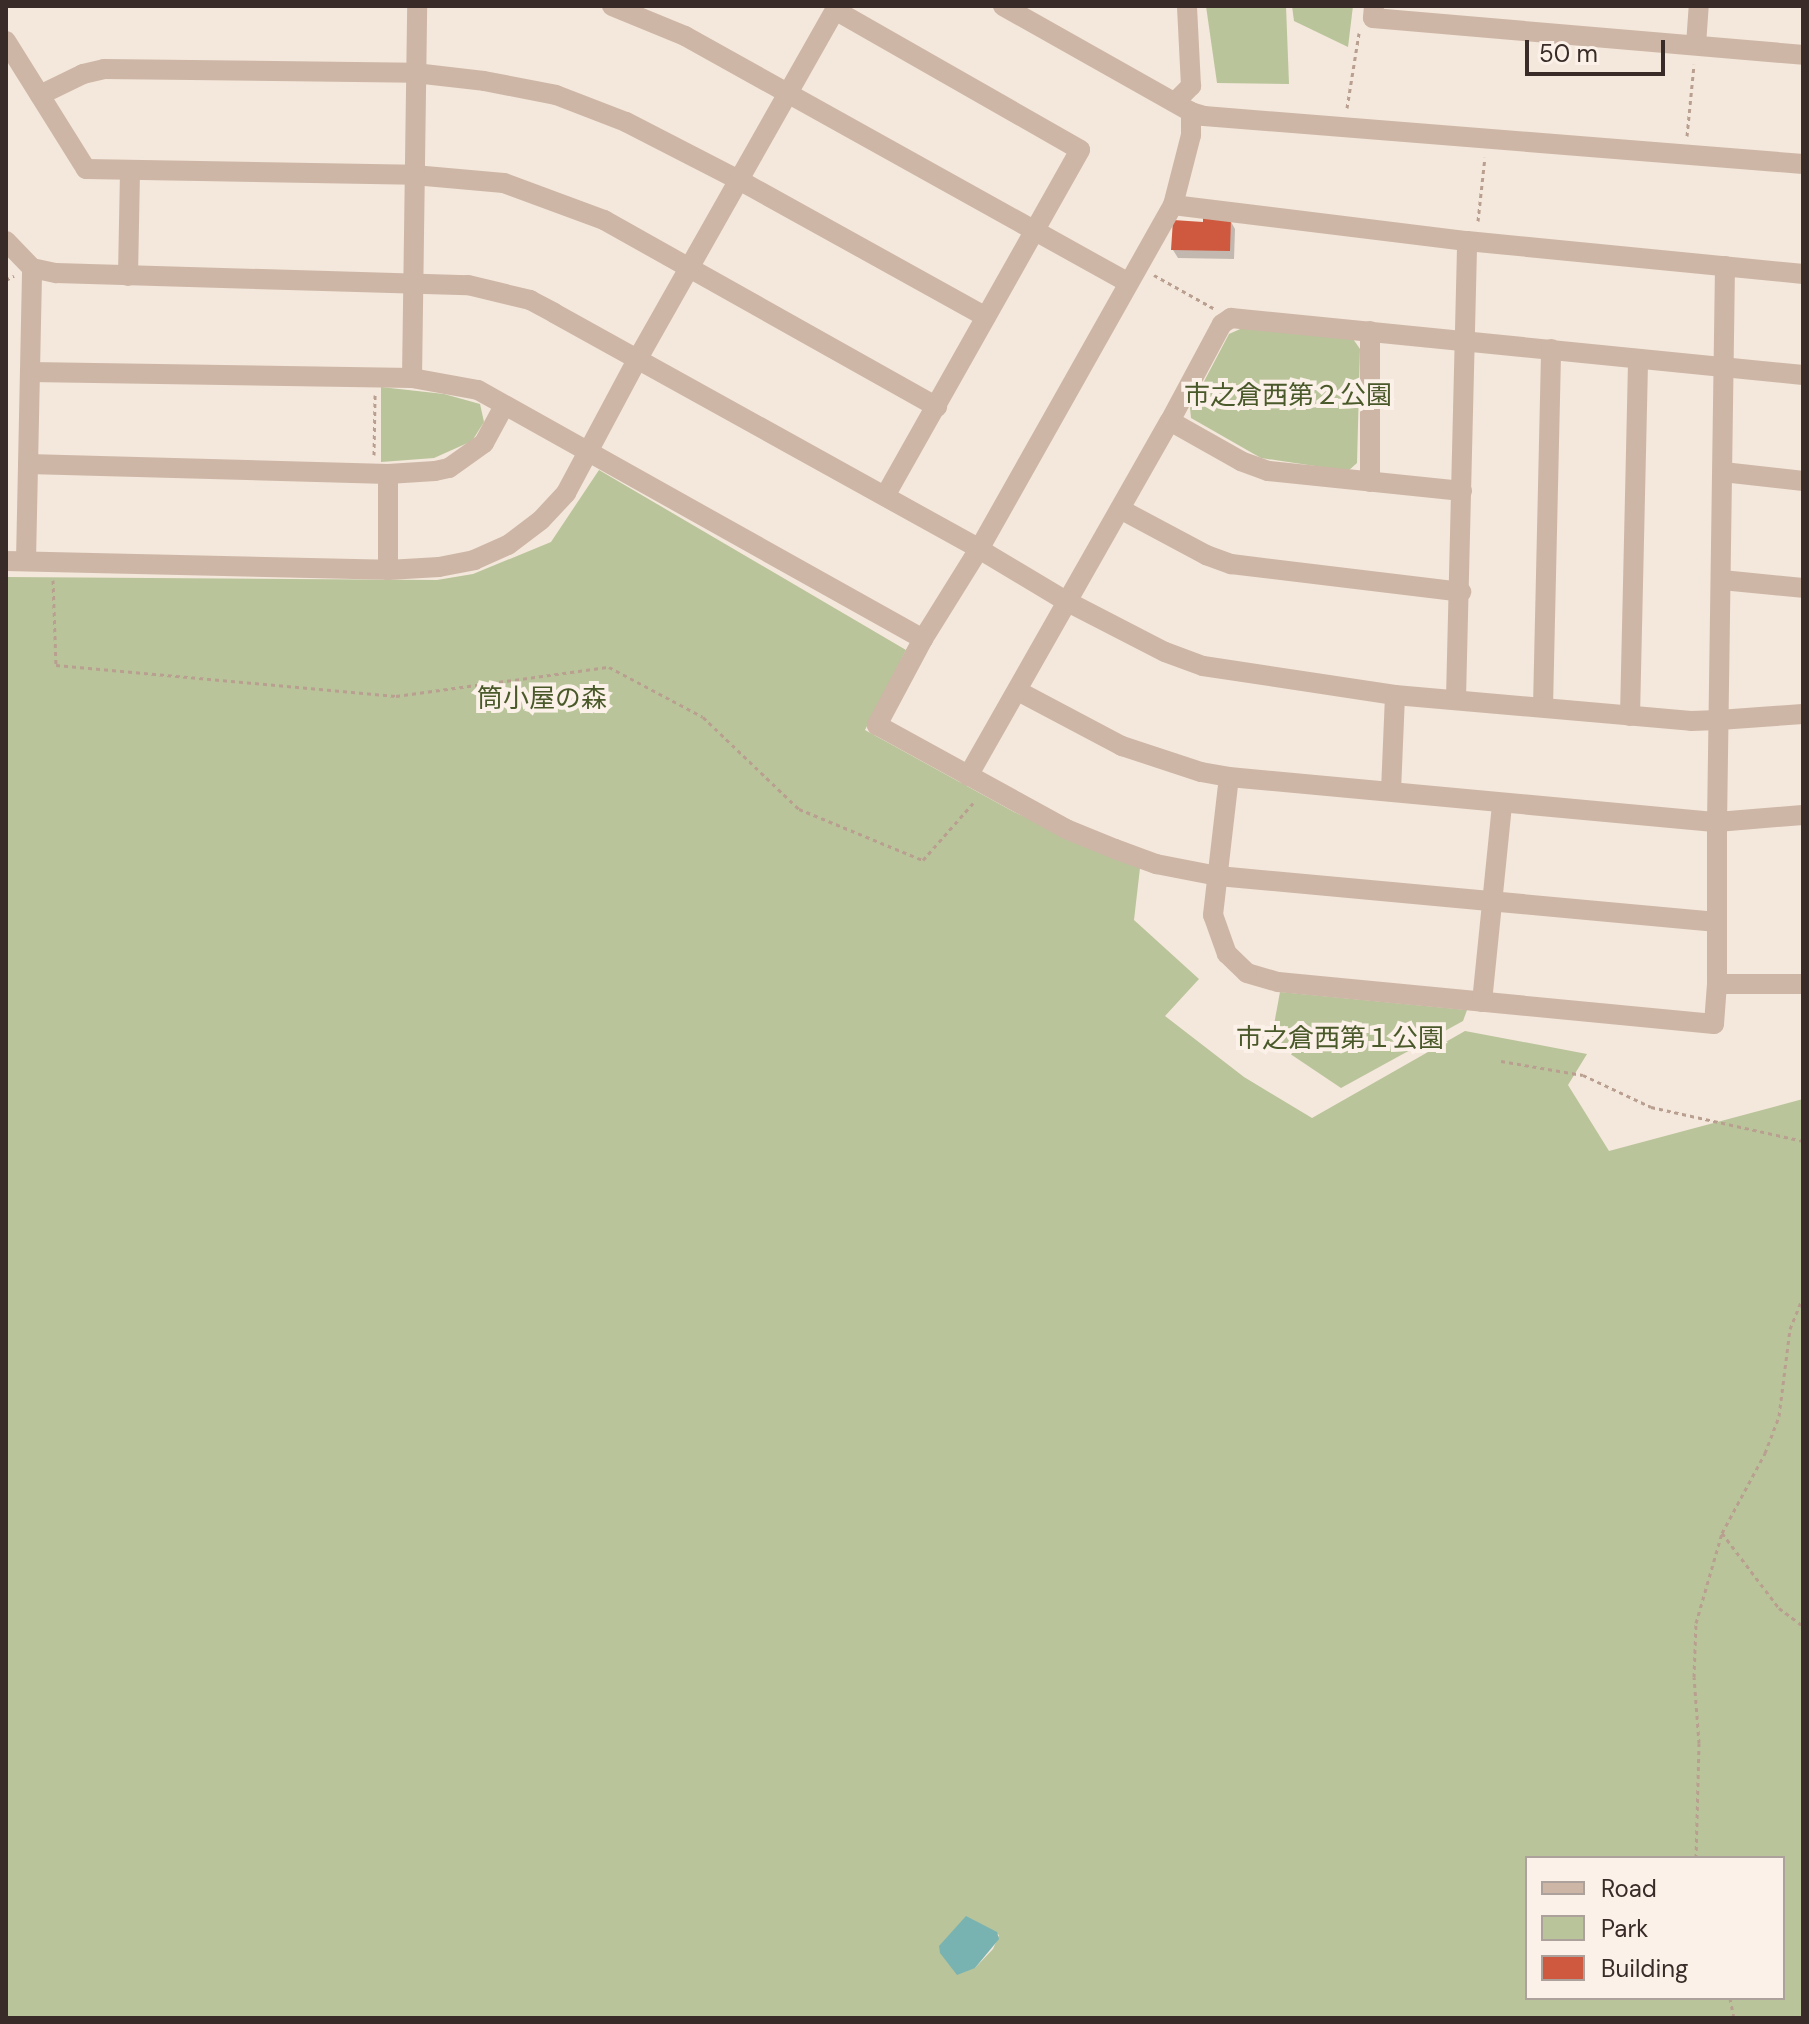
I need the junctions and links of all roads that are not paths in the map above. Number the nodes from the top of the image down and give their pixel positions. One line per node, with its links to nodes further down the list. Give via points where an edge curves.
1 (417, 6): 10 (street)
2 (612, 6): 11 (street, via 685,36)
3 (1003, 6): 13 (street)
4 (1187, 6): 13 (street, via 1191,86)
5 (1699, 6): 8 (street)
6 (1373, 12): 8 (street)
7 (6, 41): 12 (street)
8 (1696, 45): 9 (street)
9 (1803, 55)
10 (415, 73): 12 (street, via 104,69); 16 (street); 17 (street, via 556,95 626,122)
11 (787, 91): 17 (street); 19 (street); 19 (street, via 835,10 1080,150)
12 (40, 95): 15 (street, via 86,169)
13 (1183, 107): 14 (street, via 1204,116); 18 (street, via 1188,158)
14 (1803, 164)
15 (130, 171): 16 (street); 27 (street)
16 (414, 175): 24 (street, via 504,183 549,197 604,220); 28 (street)
17 (739, 180): 24 (street); 29 (street)
18 (1173, 205): 21 (street); 25 (street)
19 (1034, 232): 25 (street); 29 (street)
20 (6, 241): 23 (street)
21 (1472, 241): 22 (street); 31 (street)
22 (1725, 266): 26 (street); 35 (street)
23 (32, 268): 27 (street); 36 (street)
24 (690, 270): 34 (street); 40 (street)
25 (1132, 274): 51 (street)
26 (1803, 274)
27 (128, 276): 28 (street)
28 (414, 281): 34 (street, via 468,285 530,300); 38 (street)
29 (986, 317): 40 (street)
30 (1370, 331): 31 (street); 41 (street, via 1231,318 1222,324); 47 (street)
31 (1467, 340): 32 (street); 48 (street)
32 (1551, 349): 33 (street); 62 (street)
33 (1638, 359): 35 (street); 64 (street)
34 (637, 360): 42 (street); 49 (street)
35 (1724, 366): 37 (street); 44 (street)
36 (30, 372): 38 (street); 43 (street)
37 (1803, 375)
38 (412, 378): 39 (street, via 478,390)
39 (504, 406): 42 (street); 45 (street, via 484,443 467,457 435,471)
40 (937, 407): 49 (street)
41 (1170, 421): 47 (street, via 1268,471); 50 (street)
42 (586, 453): 53 (street, via 566,493 508,545 474,560); 58 (street)
43 (28, 464): 45 (street); 52 (street)
44 (1723, 472): 46 (street); 54 (street)
45 (381, 473): 53 (street)
46 (1803, 481)
47 (1370, 482): 48 (street)
48 (1462, 491): 56 (street)
49 (885, 496): 51 (street)
50 (1120, 509): 56 (street, via 1231,564); 57 (street)
51 (979, 549): 57 (street); 58 (street)
52 (16, 561): 53 (street)
53 (388, 570)
54 (1722, 580): 55 (street); 65 (street)
55 (1803, 588)
56 (1461, 592): 61 (street)
57 (1066, 601): 59 (street); 60 (street, via 1203,666)
58 (923, 639): 66 (street, via 877,725)
59 (1018, 691): 66 (street); 67 (street, via 1122,746)
60 (1395, 695): 61 (street); 68 (street)
61 (1456, 698): 62 (street)
62 (1543, 707): 64 (street)
63 (1803, 714): 65 (street)
64 (1630, 716): 65 (street)
65 (1719, 720): 71 (street)
66 (968, 776): 72 (street, via 1102,844 1156,864)
67 (1229, 777): 68 (street); 72 (street)
68 (1391, 791): 69 (street)
69 (1502, 804): 71 (street); 73 (street)
70 (1803, 815): 71 (street)
71 (1717, 822): 74 (street)
72 (1218, 876): 73 (street); 77 (street, via 1213,915 1218,936 1227,954 1247,973 1278,982)
73 (1493, 903): 74 (street); 77 (street)
74 (1717, 922): 75 (street)
75 (1717, 984): 76 (street); 77 (street, via 1714,1024)
76 (1803, 984)
77 (1482, 1002)

